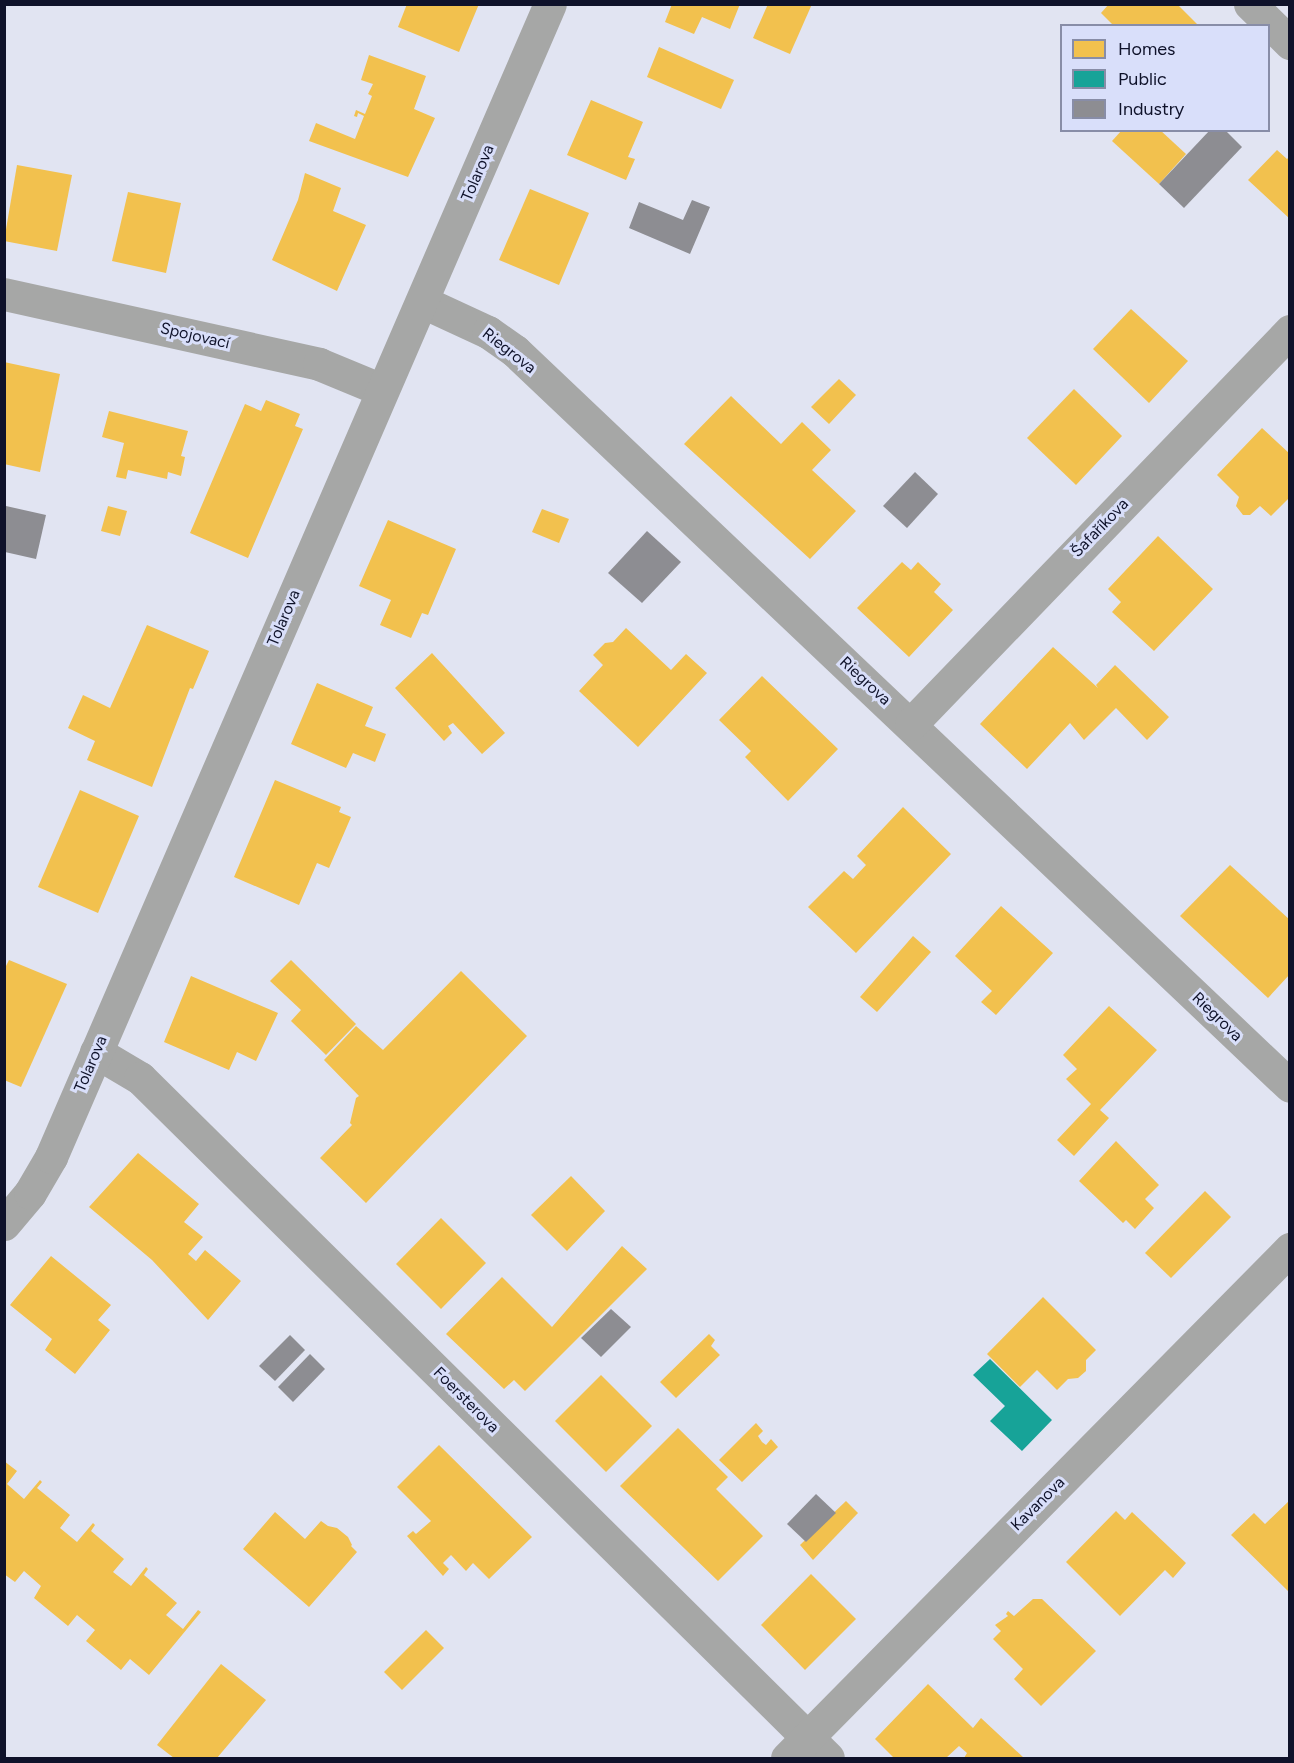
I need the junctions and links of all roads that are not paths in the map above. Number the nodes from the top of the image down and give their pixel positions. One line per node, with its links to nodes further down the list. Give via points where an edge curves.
1 (550, 4): 5 (street, Tolarova)
2 (1250, 4): 3 (street)
3 (1290, 43)
4 (4, 294): 7 (street, Spojovací, via 319,364)
5 (423, 302): 7 (street, Tolarova); 8 (street, Riegrova, via 488,332 515,351)
6 (1290, 331): 8 (street, Šafaříkova)
7 (382, 390): 9 (street, Tolarova)
8 (911, 724): 10 (street, Riegrova)
9 (96, 1052): 11 (street, Tolarova, via 41,1176); 13 (street, Foersterova, via 140,1078)
10 (1290, 1086)
11 (4, 1224)
12 (1290, 1249): 13 (street, Kavanova)
13 (808, 1752)

